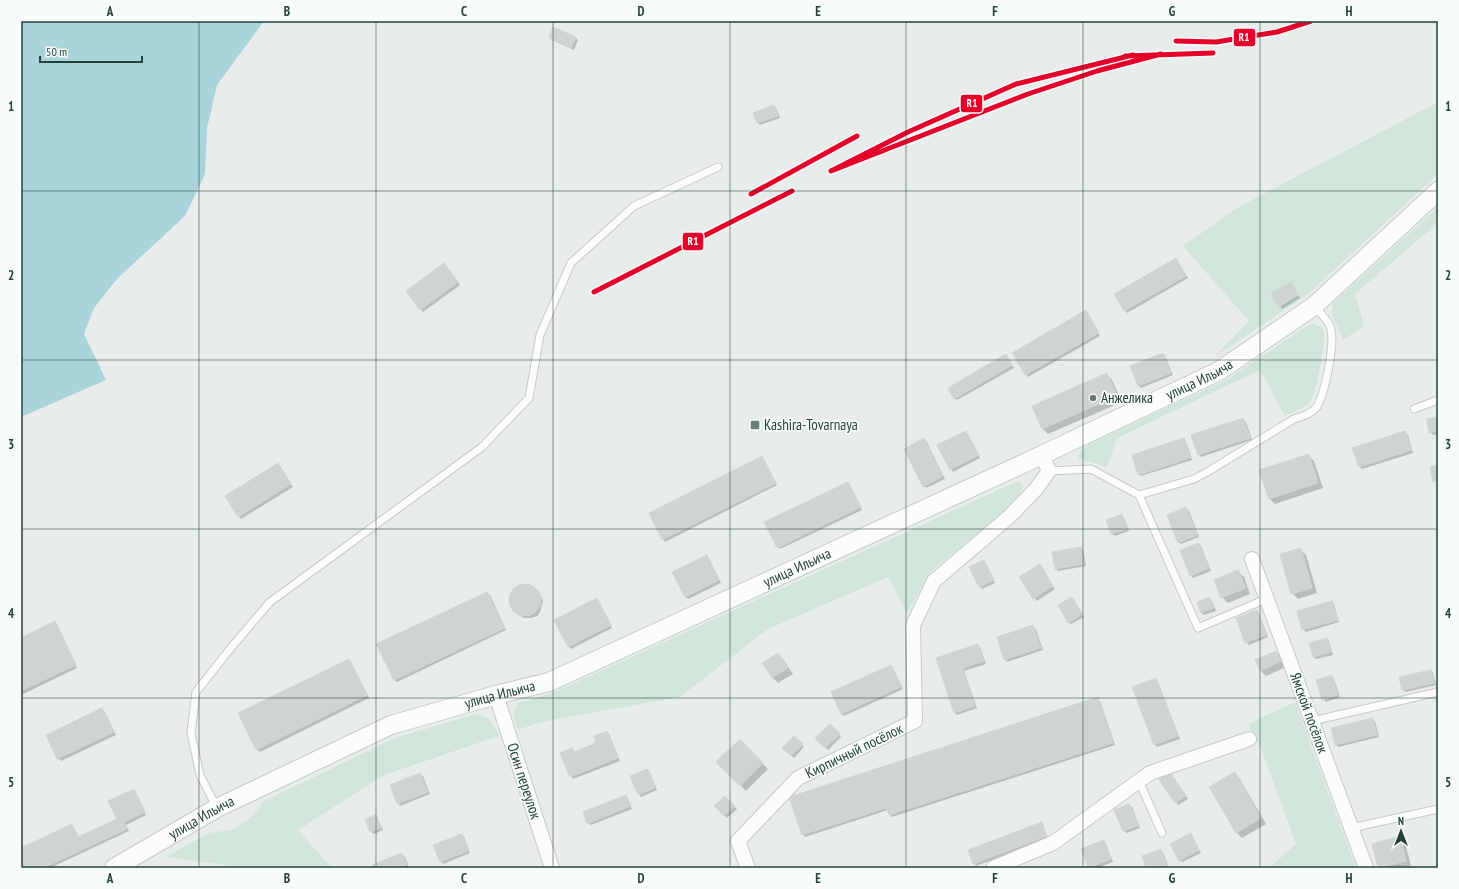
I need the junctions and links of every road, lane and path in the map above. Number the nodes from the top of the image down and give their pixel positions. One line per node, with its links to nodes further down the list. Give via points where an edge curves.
1 (718, 166): 15 (lane, via 634,206 571,263 540,335 529,398 482,447 270,602 196,692 191,733 200,775)
2 (1438, 191): 3 (street, улица Ильича)
3 (1314, 306): 6 (street, улица Ильича, via 1219,371); 7 (lane, via 1330,326 1332,336 1331,355 1322,396 1315,409 1194,479)
4 (1438, 400): 5 (lane)
5 (1414, 409)
6 (1045, 463): 7 (lane, via 1091,469); 11 (street, улица Ильича, via 548,682); 21 (street, Кирпичный посёлок, via 1036,489 1010,516 934,581 913,625 915,722 798,778 738,841)
7 (1139, 495): 9 (lane, via 1198,628)
8 (1252, 559): 9 (street, Ямской посёлок)
9 (1266, 599): 12 (street, Ямской посёлок)
10 (1438, 692): 12 (lane)
11 (496, 695): 15 (street, улица Ильича, via 391,725); 20 (street, Осин переулок)
12 (1312, 721): 17 (street, Ямской посёлок)
13 (1250, 739): 14 (street, via 1150,773)
14 (1139, 781): 18 (lane); 22 (street, via 1053,843)
15 (217, 808): 19 (street, улица Ильича)
16 (1438, 809): 17 (lane)
17 (1351, 828): 23 (street, Ямской посёлок)
18 (1162, 833)
19 (114, 868)
20 (552, 868)
21 (748, 868)
22 (993, 868)
23 (1366, 868)

